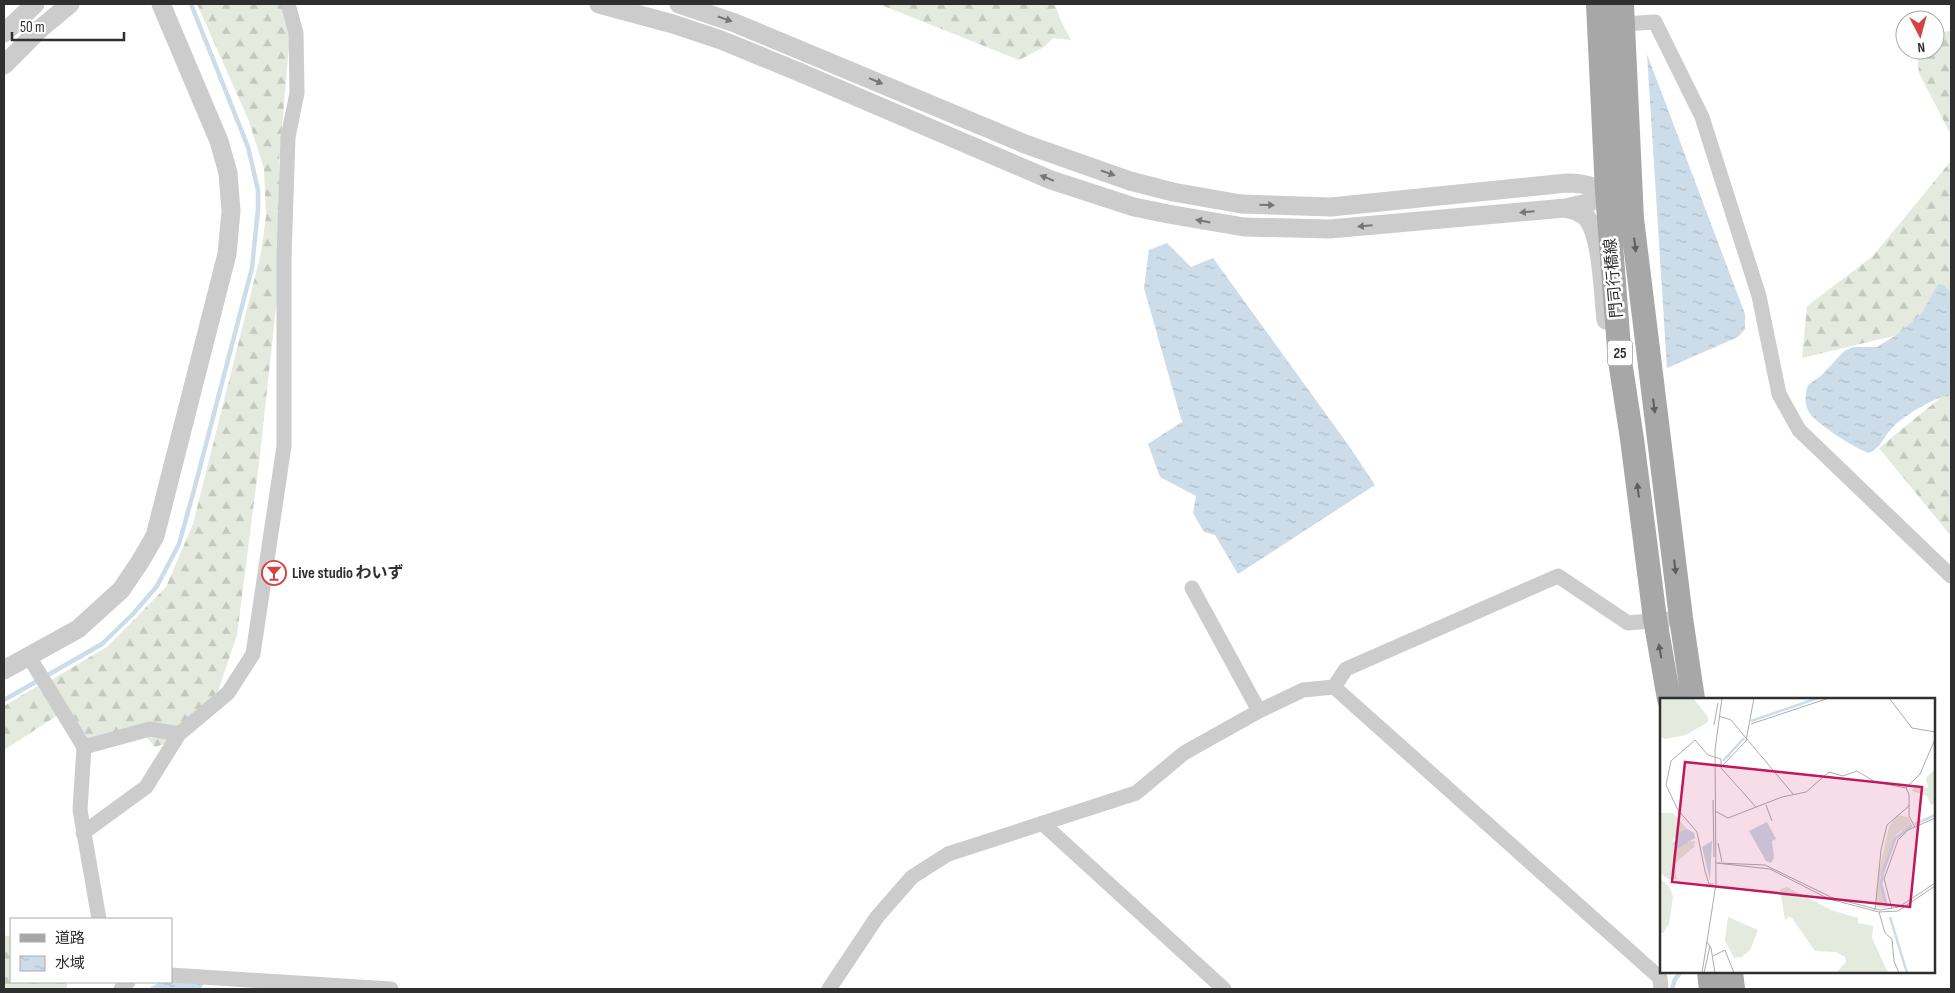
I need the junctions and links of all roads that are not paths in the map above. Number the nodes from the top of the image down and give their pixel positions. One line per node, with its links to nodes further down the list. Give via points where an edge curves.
1 (35, 4): 9 (street)
2 (70, 4): 10 (street)
3 (161, 4): 21 (street, via 228,173 232,211 228,254 155,536 122,590 78,629)
4 (288, 4): 27 (street, via 296,33 297,93 288,137 284,446 253,654 228,693)
5 (598, 4): 14 (street, one-way to 5, via 1330,229 1244,227 1134,207 1051,180 721,40)
6 (679, 4): 12 (street, one-way to 12, via 736,23 1025,144 1130,181 1173,192 1241,204 1331,207)
7 (1598, 4): 11 (main road, 門司行橋線 / 25)
8 (1619, 10): 13 (main road, via 1617,170); 15 (main road, 門司行橋線 / 25); 17 (street, via 1655,22 1702,118 1759,296 1779,394 1799,430)
9 (4, 33)
10 (4, 65)
11 (1605, 148): 12 (street, via 1597,168 1589,175); 13 (main road, 門司行橋線 / 25)
12 (1567, 183): 13 (street, via 1589,185)
13 (1607, 192): 14 (street, via 1588,203); 15 (street); 16 (main road, 門司行橋線 / 25)
14 (1565, 208): 16 (street, via 1584,215 1595,232 1606,324)
15 (1632, 219): 19 (main road, 門司行橋線 / 25, one-way to 19)
16 (1620, 361): 20 (main road, 門司行橋線 / 25, one-way to 16)
17 (1951, 576)
18 (1192, 588): 26 (street)
19 (1681, 618): 20 (street); 25 (main road, 門司行橋線 / 25)
20 (1655, 619): 23 (street, via 1628,623 1558,576 1346,669); 24 (main road, 門司行橋線 / 25, one-way to 20)
21 (28, 655): 22 (street); 28 (street)
22 (4, 670)
23 (1334, 687): 26 (street, via 1303,690); 35 (street)
24 (1669, 698)
25 (1693, 698)
26 (1259, 711): 29 (street, via 1184,753 1136,793)
27 (179, 734): 28 (street, via 150,729); 30 (street, via 146,787)
28 (84, 747): 30 (street, via 80,810)
29 (1042, 823): 37 (street, via 948,854 912,877 877,917); 38 (street)
30 (83, 833): 31 (street)
31 (99, 918)
32 (1709, 973): 39 (main road)
33 (1731, 973): 40 (main road)
34 (172, 975): 36 (street)
35 (1657, 985)
36 (392, 989)
37 (829, 989)
38 (1224, 989)
39 (1711, 989)
40 (1733, 989)

